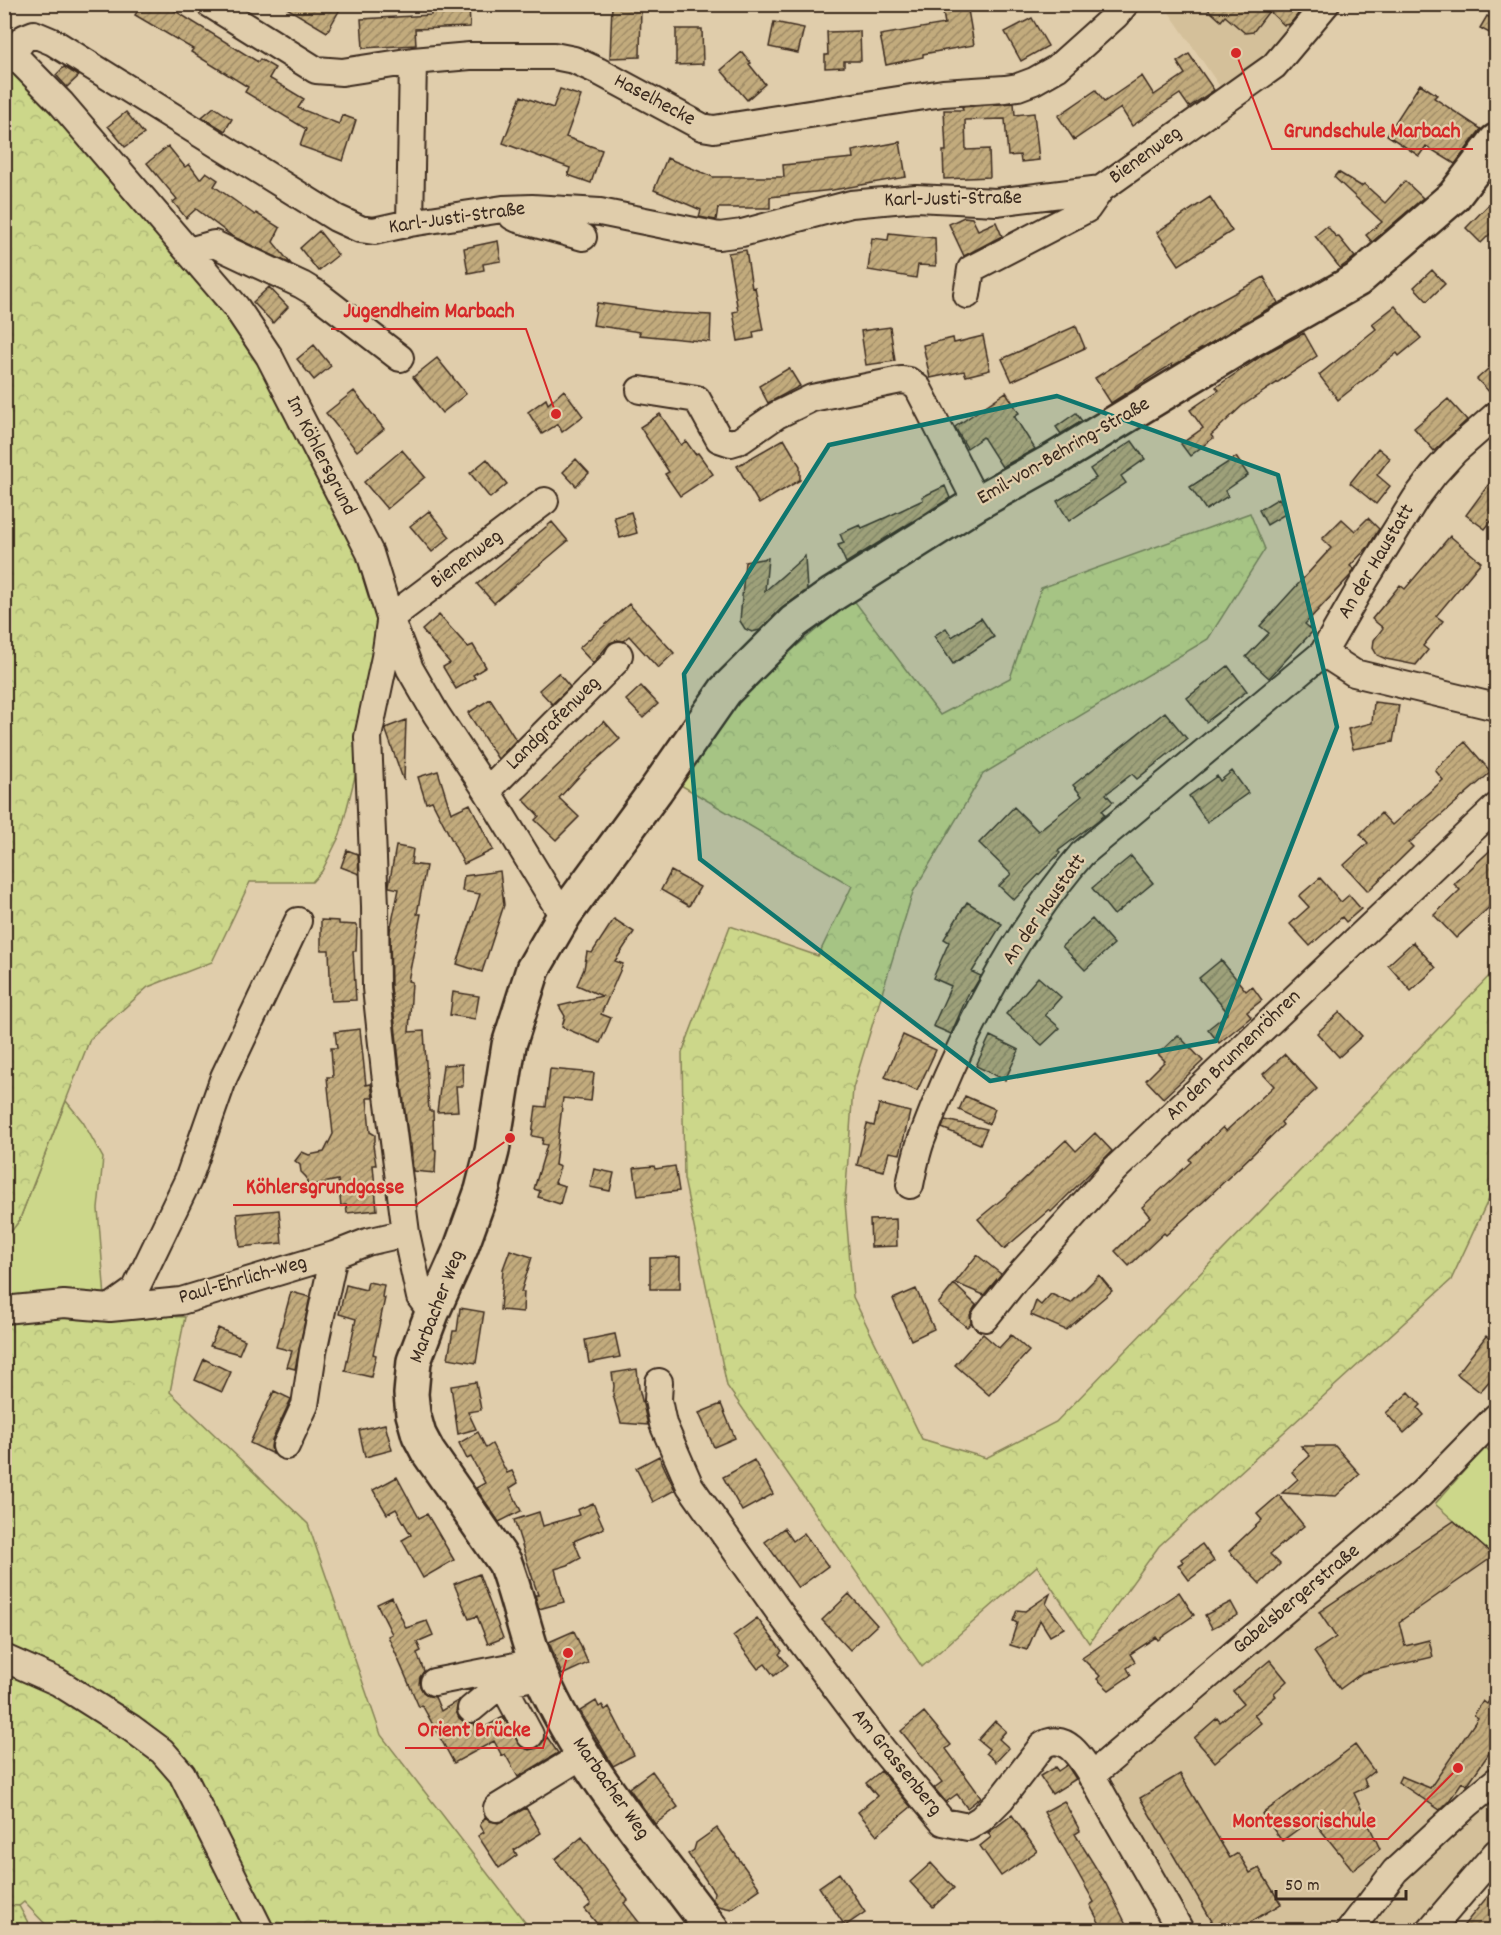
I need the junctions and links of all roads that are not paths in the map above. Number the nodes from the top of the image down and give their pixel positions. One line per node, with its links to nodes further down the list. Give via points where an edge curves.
1 (210, 4): 5 (street, Haselhecke, via 316,70 342,72)
2 (1125, 4): 5 (street, Haselhecke, via 1057,68 1018,87 943,93 726,128 702,127 574,60 522,55)
3 (1326, 4): 7 (street, Bienenweg, via 1274,66)
4 (9, 49): 9 (street, Karl-Justi-Straße, via 34,33 53,42 336,218 360,229 374,231); 11 (street, Im Köhlersgrund)
5 (413, 61): 9 (street)
6 (1497, 141): 17 (main road, Emil-von-Behring-Straße, via 1454,196 1357,280)
7 (1101, 189): 8 (street, Karl-Justi-Straße, via 996,202 916,198 851,204 719,236 600,212); 12 (street, Bienenweg, via 1087,209 971,269)
8 (503, 210): 9 (street, Karl-Justi-Straße); 10 (street, via 518,219)
9 (410, 223)
10 (583, 237)
11 (189, 251): 13 (street, via 214,244 302,285); 18 (street, Im Köhlersgrund, via 236,307 269,356 370,553)
12 (967, 295)
13 (400, 358)
14 (640, 390): 17 (street, via 697,399 719,439 731,443 812,398 909,381 918,388)
15 (1497, 415): 19 (street, An der Haustatt, via 1455,451 1416,498)
16 (545, 501): 18 (street, Bienenweg)
17 (977, 503): 22 (main road, Emil-von-Behring-Straße, via 794,622 725,691)
18 (390, 618): 23 (street, Im Köhlersgrund, via 410,669); 28 (street, via 368,755 376,988)
19 (1323, 653): 21 (street, via 1354,673); 27 (street, An der Haustatt, via 1082,854 1069,869 988,993 920,1143)
20 (619, 655): 23 (street, Landgrafenweg)
21 (1497, 707)
22 (656, 790): 25 (main road, Marbacher Weg)
23 (486, 792): 25 (street, Im Köhlersgrund)
24 (1497, 807): 33 (street, An den Brunnenröhren, via 1115,1169)
25 (565, 914): 32 (main road, Marbacher Weg, via 533,969 524,995 509,1045 482,1190)
26 (298, 921): 30 (street, via 224,1077 188,1179 135,1290)
27 (910, 1185)
28 (406, 1233): 29 (street, Paul-Ehrlich-Weg); 32 (street, via 420,1297)
29 (334, 1255): 30 (street, Paul-Ehrlich-Weg, via 181,1301); 36 (street, via 305,1405)
30 (110, 1308): 31 (street, Paul-Ehrlich-Weg, via 64,1304)
31 (4, 1310)
32 (432, 1313): 38 (main road, Marbacher Weg, via 412,1372 413,1414 419,1435 505,1563)
33 (985, 1318)
34 (659, 1382): 44 (street, Am Grassenberg, via 663,1424 690,1485 882,1749 943,1822 968,1827 981,1820 1047,1742 1056,1741 1072,1749)
35 (1497, 1417): 44 (street, Gabelsbergerstraße, via 1421,1494)
36 (286, 1446)
37 (4, 1658): 48 (street, via 58,1682 162,1751 182,1774)
38 (539, 1669): 39 (street); 40 (street); 43 (main road, Marbacher Weg)
39 (434, 1682)
40 (502, 1683): 41 (street); 42 (street)
41 (471, 1710)
42 (530, 1734)
43 (583, 1755): 46 (street); 49 (main road, Marbacher Weg)
44 (1091, 1776): 50 (street, Am Grassenberg)
45 (1497, 1781): 51 (street, via 1395,1871)
46 (497, 1808)
47 (1497, 1853): 52 (street)
48 (260, 1930)
49 (712, 1930)
50 (1179, 1930)
51 (1350, 1930)
52 (1430, 1930)

